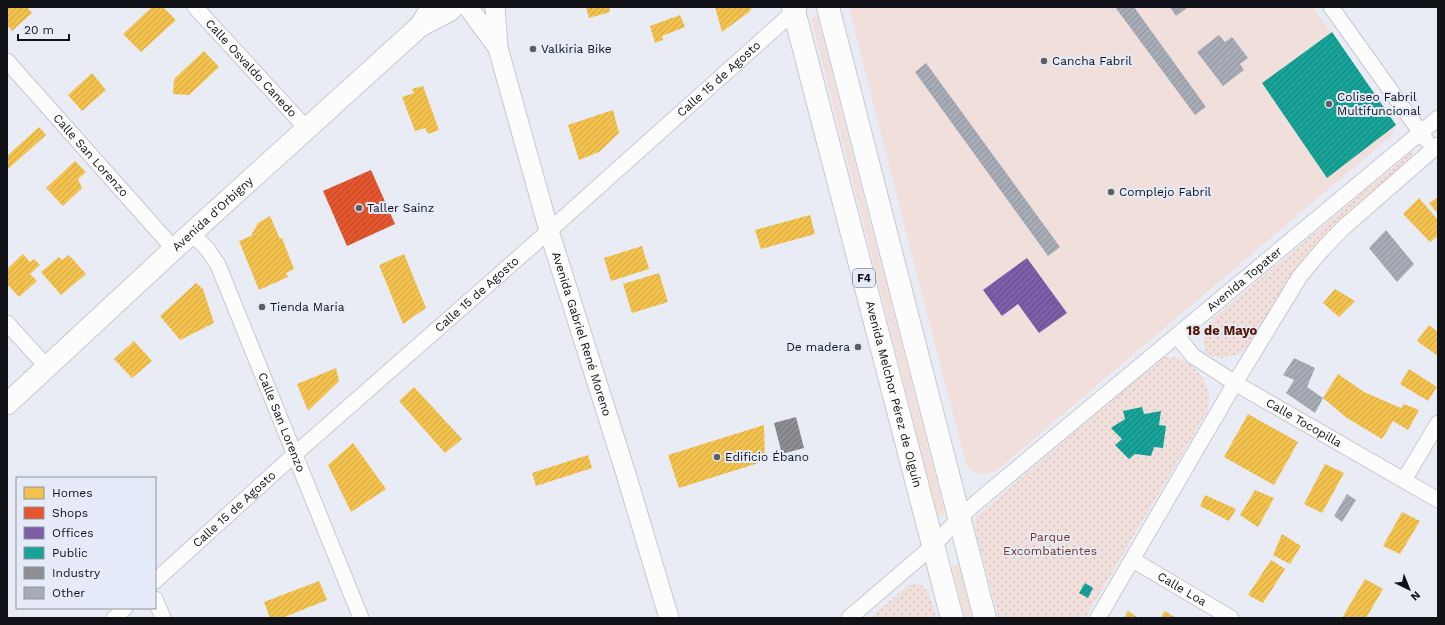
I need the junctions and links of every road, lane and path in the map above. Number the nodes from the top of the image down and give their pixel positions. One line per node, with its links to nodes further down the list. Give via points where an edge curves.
1 (195, 7): 13 (street, Calle Osvaldo Canedo)
2 (432, 7): 9 (main road, Avenida d'Orbigny)
3 (453, 7): 9 (main road, Avenida d'Orbigny)
4 (468, 7): 10 (street, Avenida Gabriel René Moreno)
5 (495, 7): 10 (street, Avenida Gabriel René Moreno)
6 (828, 7): 28 (highway)
7 (1331, 7): 14 (street)
8 (795, 8): 16 (street, Calle 15 de Agosto); 29 (highway, Avenida Melchor Pérez de Olguín / F4)
9 (420, 26): 13 (main road, Avenida d'Orbigny)
10 (498, 48): 16 (street, Avenida Gabriel René Moreno)
11 (7, 61): 18 (street, Calle San Lorenzo)
12 (1438, 118): 14 (street, Avenida Topater)
13 (307, 129): 17 (main road, Avenida d'Orbigny)
14 (1420, 133): 15 (street); 20 (street, Avenida Topater)
15 (1436, 147): 22 (street, via 1343,228 1322,250 1300,276)
16 (549, 231): 25 (street, Calle 15 de Agosto); 37 (street, Avenida Gabriel René Moreno)
17 (192, 233): 18 (main road, Avenida d'Orbigny); 25 (street, Calle San Lorenzo, via 218,265)
18 (174, 249): 21 (main road, Avenida d'Orbigny)
19 (7, 323): 21 (street)
20 (1177, 336): 22 (street, Calle Tocopilla, via 1193,356); 28 (street, Avenida Topater)
21 (47, 366): 23 (main road, Avenida d'Orbigny)
22 (1235, 383): 26 (street, Calle Tocopilla); 30 (street)
23 (7, 404)
24 (1438, 423): 26 (street)
25 (295, 454): 31 (street, Calle 15 de Agosto); 36 (street, Calle San Lorenzo)
26 (1404, 480): 27 (street, Calle Tocopilla)
27 (1438, 500)
28 (959, 518): 29 (street, Avenida Topater); 40 (highway)
29 (934, 545): 38 (street, Avenida Topater); 39 (highway, Avenida Melchor Pérez de Olguín / F4)
30 (1133, 560): 41 (street); 42 (street, Calle Loa)
31 (156, 580)
32 (156, 600): 35 (street)
33 (124, 609): 34 (street)
34 (114, 618)
35 (163, 618)
36 (361, 618)
37 (669, 618)
38 (849, 618)
39 (952, 618)
40 (985, 618)
41 (1098, 618)
42 (1231, 618)

